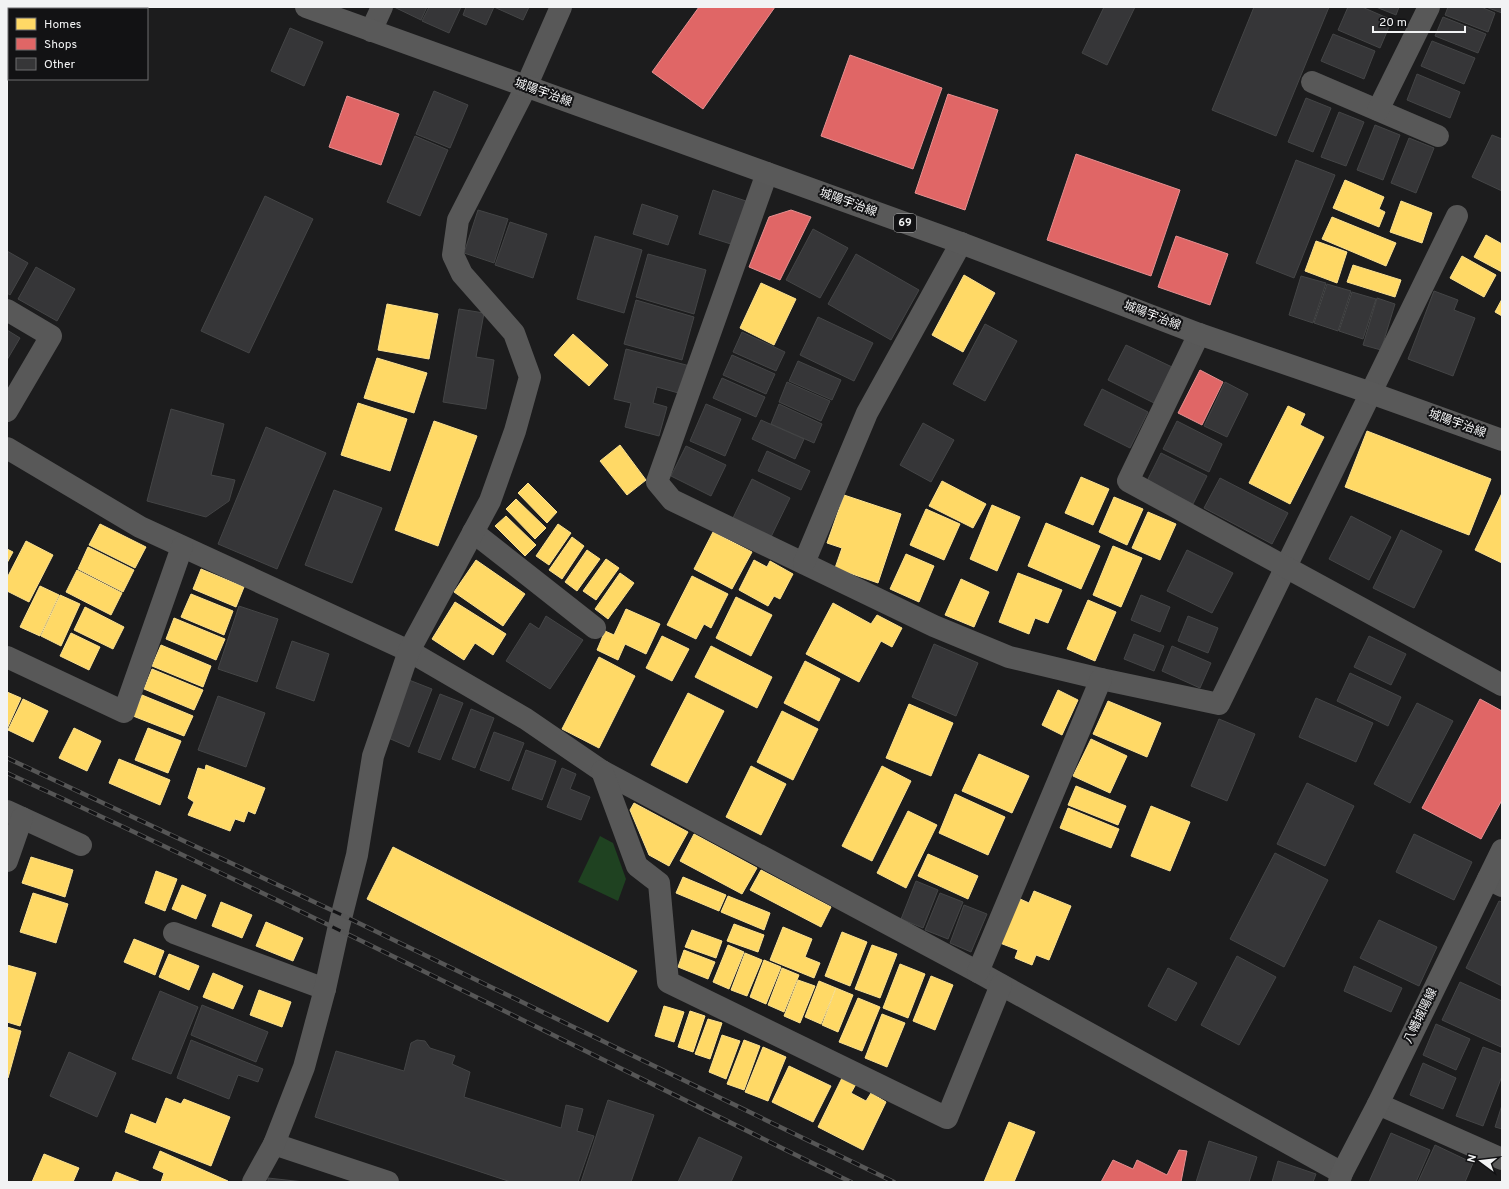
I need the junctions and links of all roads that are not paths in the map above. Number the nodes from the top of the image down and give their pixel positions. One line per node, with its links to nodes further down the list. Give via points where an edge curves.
1 (306, 7): 5 (main road, 城陽宇治線 / 69)
2 (382, 7): 5 (street)
3 (561, 7): 7 (street)
4 (1429, 7): 8 (street)
5 (371, 31): 7 (main road, 城陽宇治線 / 69)
6 (1312, 82): 8 (street)
7 (526, 87): 10 (main road, 城陽宇治線 / 69); 19 (street, via 458,220 453,255 462,274 514,332 530,377 515,431 490,501)
8 (1378, 110): 9 (street)
9 (1438, 136)
10 (767, 173): 12 (main road, 城陽宇治線 / 69); 21 (street, via 657,482 672,500)
11 (1457, 216): 15 (street)
12 (961, 243): 14 (main road, 城陽宇治線 / 69); 21 (street, via 867,413)
13 (7, 310): 16 (street, via 51,336)
14 (1199, 334): 15 (main road, 城陽宇治線 / 69); 22 (street, via 1128,481)
15 (1371, 393): 17 (main road, 城陽宇治線 / 69); 22 (street)
16 (7, 411)
17 (1502, 440)
18 (7, 448): 20 (street, via 140,527)
19 (473, 532): 23 (street); 24 (street)
20 (182, 547): 24 (street); 25 (street, via 124,712)
21 (804, 563): 26 (street, via 934,626 1009,657)
22 (1286, 567): 26 (street, via 1220,704); 27 (street)
23 (595, 628)
24 (409, 650): 28 (street, via 526,719); 37 (street, via 373,756 357,855)
25 (7, 657)
26 (1101, 680): 35 (street)
27 (1502, 685)
28 (602, 770): 35 (street); 36 (street, via 637,866 659,883 668,982 947,1118)
29 (15, 814): 30 (street); 32 (street)
30 (81, 845)
31 (1502, 850): 33 (main road, 八幡城陽線)
32 (7, 861)
33 (1495, 882): 38 (main road, 八幡城陽線)
34 (174, 933): 37 (street)
35 (978, 972): 36 (street)
36 (1001, 985): 41 (street)
37 (326, 989): 39 (street, via 304,1067)
38 (1378, 1104): 40 (street); 41 (main road, 八幡城陽線)
39 (274, 1144): 42 (street); 43 (street)
40 (1502, 1158)
41 (1341, 1177)
42 (253, 1182)
43 (388, 1182)

